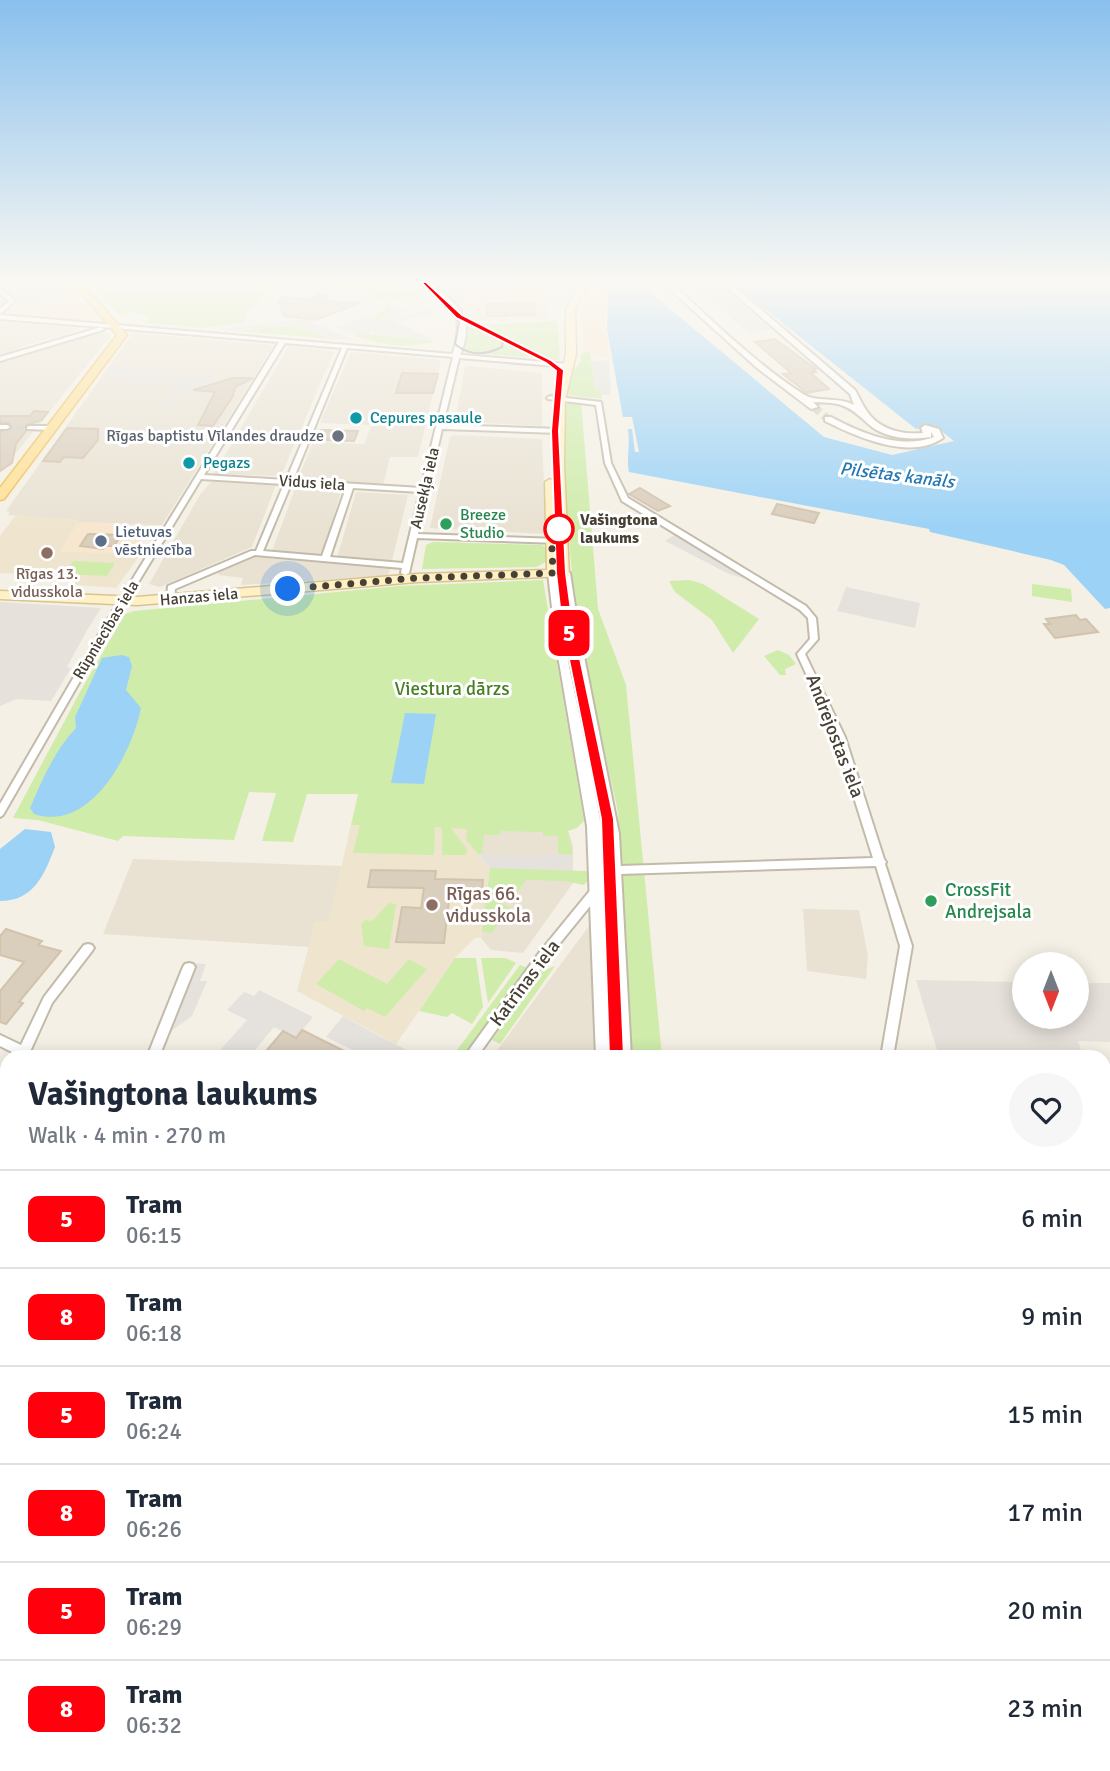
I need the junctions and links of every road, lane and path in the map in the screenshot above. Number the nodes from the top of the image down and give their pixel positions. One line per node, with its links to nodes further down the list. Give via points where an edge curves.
1 (566, 365): 13 (main road)
2 (99, 366): 20 (main road)
3 (268, 366): 22 (street, Rūpniecības iela)
4 (337, 366): 23 (street)
5 (454, 366): 18 (street, Ausekļa iela)
6 (547, 366): 11 (street)
7 (565, 366): 11 (main road)
8 (758, 366): 12 (street)
9 (771, 366): 12 (street)
10 (821, 366): 16 (street, via 853,393)
11 (554, 372): 13 (main road)
12 (774, 375): 14 (street)
13 (555, 398): 21 (main road); 38 (street, Andrejostas iela, via 599,402 608,463 625,499 813,618 814,639 801,654 840,737)
14 (804, 399): 15 (street); 16 (street, via 842,402)
15 (814, 407)
16 (860, 412): 17 (street, via 883,429 926,435 925,428 936,431 939,438 921,443 881,440)
17 (828, 419)
18 (439, 427): 21 (street); 25 (street, Ausekļa iela)
19 (29, 428): 20 (street)
20 (51, 428): 26 (main road)
21 (554, 431): 28 (main road)
22 (199, 477): 23 (street, Vidus iela); 36 (street, Rūpniecības iela)
23 (288, 482): 24 (street, Vidus iela); 29 (street)
24 (350, 486): 25 (street, Vidus iela); 30 (street)
25 (424, 490): 27 (street, Ausekļa iela)
26 (0, 496)
27 (414, 536): 28 (street); 31 (street, Ausekļa iela)
28 (557, 541): 32 (main road)
29 (259, 553): 30 (street); 35 (street, via 171,587)
30 (325, 559): 31 (street)
31 (407, 566): 33 (street, Ausekļa iela)
32 (559, 573): 33 (main road, Hanzas iela); 39 (street, via 608,806); 40 (street, via 564,658 593,817)
33 (404, 579): 35 (main road, Hanzas iela)
34 (0, 595): 36 (main road, Hanzas iela)
35 (170, 599): 36 (main road, Hanzas iela)
36 (122, 601): 37 (street, Rūpniecības iela)
37 (0, 813)
38 (881, 862): 39 (street); 53 (street, Andrejostas iela, via 906,946)
39 (618, 876): 40 (street); 43 (street)
40 (598, 888): 41 (street, Katrīnas iela); 42 (street)
41 (581, 910): 42 (street); 50 (street, Katrīnas iela)
42 (599, 910): 43 (street); 51 (street)
43 (616, 910): 52 (street)
44 (88, 948): 48 (street, via 48,1000)
45 (189, 967): 49 (street)
46 (0, 1040): 47 (street)
47 (16, 1050)
48 (24, 1050)
49 (156, 1050)
50 (475, 1050)
51 (604, 1050)
52 (623, 1050)
53 (888, 1050)

